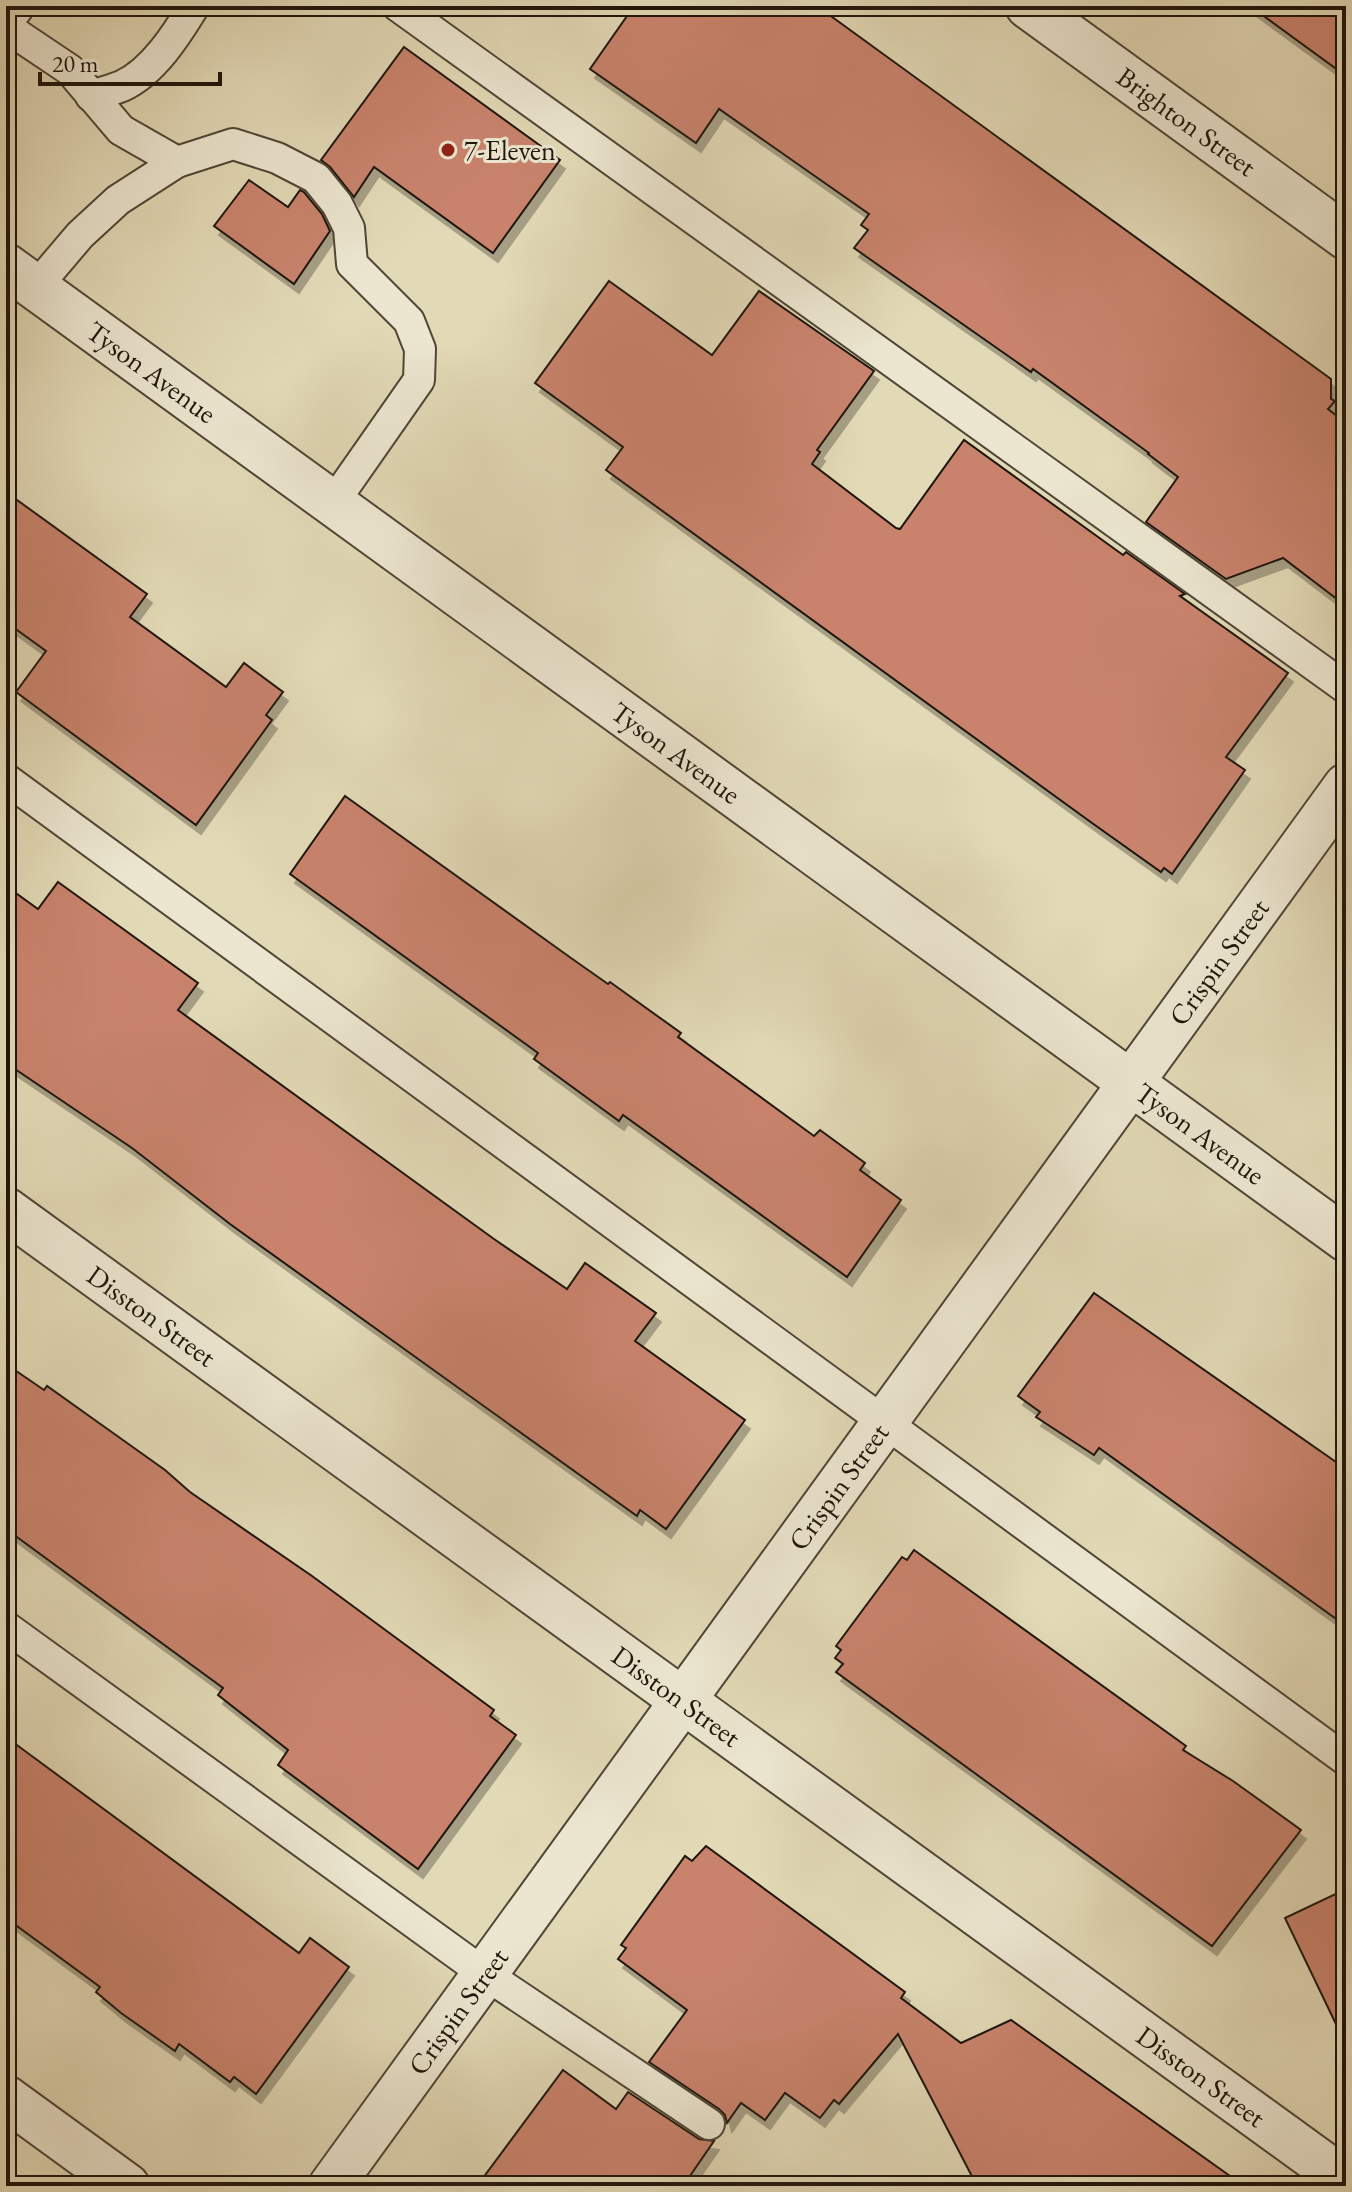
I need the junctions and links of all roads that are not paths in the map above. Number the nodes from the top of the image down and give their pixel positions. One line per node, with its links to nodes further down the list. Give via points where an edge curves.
1 (11, 6): 5 (street)
2 (194, 6): 7 (lane, via 150,64 124,85)
3 (398, 6): 12 (lane)
4 (1028, 6): 9 (street, Brighton Street)
5 (6, 12)
6 (6, 27): 7 (lane, via 70,70)
7 (91, 96): 8 (lane, via 121,130)
8 (177, 162): 10 (lane, via 118,200); 11 (lane, via 233,144 316,178 349,228 352,264 409,321 420,349 419,380)
9 (1346, 237)
10 (21, 277): 11 (street, Tyson Avenue)
11 (333, 503): 15 (street, Tyson Avenue)
12 (1346, 688)
13 (6, 779): 18 (lane)
14 (1346, 786): 15 (street, Crispin Street)
15 (1131, 1083): 17 (street, Tyson Avenue); 18 (street, Crispin Street)
16 (6, 1210): 20 (street, Disston Street)
17 (1346, 1239)
18 (884, 1422): 20 (street, Crispin Street); 21 (lane)
19 (6, 1627): 22 (lane)
20 (683, 1700): 22 (street, Crispin Street); 25 (street, Disston Street)
21 (1346, 1760)
22 (485, 1974): 24 (lane); 27 (street, Crispin Street)
23 (6, 2098): 26 (street)
24 (709, 2124)
25 (1346, 2181)
26 (127, 2186)
27 (331, 2186)

